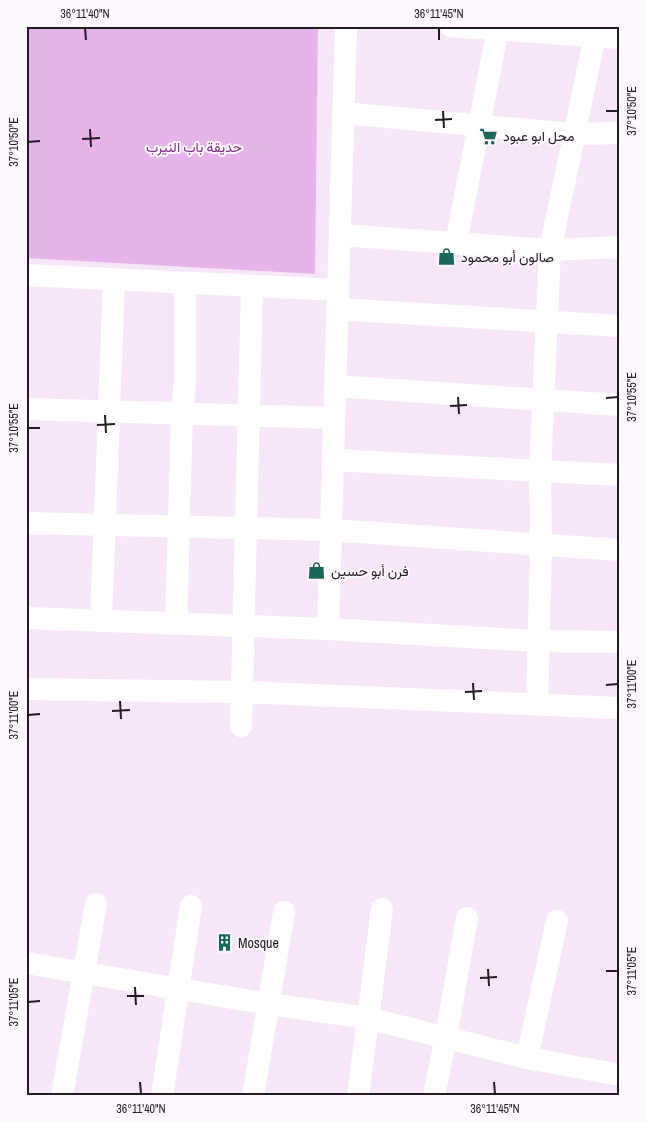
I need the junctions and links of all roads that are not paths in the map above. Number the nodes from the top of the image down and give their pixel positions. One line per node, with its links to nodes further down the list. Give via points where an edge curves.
1 (346, 26): 5 (street)
2 (451, 26): 3 (street)
3 (510, 29): 4 (street); 6 (street)
4 (612, 34): 8 (street)
5 (343, 113): 6 (street); 9 (street)
6 (479, 125): 8 (street); 10 (street)
7 (620, 133): 8 (street)
8 (574, 134): 12 (street)
9 (340, 235): 10 (street); 17 (street)
10 (456, 243): 12 (street)
11 (620, 247): 12 (street)
12 (550, 250): 18 (street)
13 (26, 276): 14 (street)
14 (114, 280): 15 (street); 24 (street)
15 (185, 283): 16 (street); 25 (street)
16 (252, 286): 17 (street); 26 (street)
17 (338, 300): 18 (street); 20 (street)
18 (547, 322): 19 (street); 21 (street)
19 (620, 326)
20 (335, 386): 21 (street); 27 (street)
21 (543, 400): 22 (street); 29 (street)
22 (620, 405)
23 (26, 409): 24 (street)
24 (109, 411): 25 (street); 32 (street)
25 (182, 414): 26 (street); 33 (street)
26 (249, 415): 27 (street); 34 (street)
27 (334, 418): 28 (street)
28 (333, 460): 29 (street); 35 (street)
29 (540, 472): 30 (street); 36 (street)
30 (620, 475)
31 (26, 522): 32 (street)
32 (105, 524): 33 (street); 39 (street)
33 (179, 526): 34 (street); 40 (street)
34 (246, 528): 35 (street); 41 (street)
35 (331, 530): 36 (street); 42 (street)
36 (541, 546): 37 (street); 43 (street)
37 (620, 550)
38 (26, 618): 39 (street)
39 (101, 621): 40 (street)
40 (176, 624): 41 (street)
41 (243, 626): 42 (street); 46 (street)
42 (328, 629): 43 (street)
43 (537, 642): 44 (street); 47 (street)
44 (620, 642)
45 (26, 689): 46 (street)
46 (242, 692): 47 (street); 49 (street)
47 (537, 705): 48 (street)
48 (620, 708)
49 (241, 726)
50 (96, 904): 57 (street)
51 (191, 906): 58 (street)
52 (382, 909): 60 (street)
53 (284, 912): 59 (street)
54 (467, 918): 61 (street)
55 (557, 921): 62 (street)
56 (26, 963): 57 (street)
57 (83, 972): 58 (street); 64 (street)
58 (178, 988): 59 (street); 65 (street)
59 (269, 1004): 60 (street); 66 (street)
60 (367, 1018): 61 (street); 67 (street)
61 (446, 1037): 62 (street); 68 (street)
62 (527, 1058): 63 (street)
63 (620, 1075)
64 (62, 1096)
65 (162, 1096)
66 (252, 1096)
67 (358, 1096)
68 (434, 1096)

